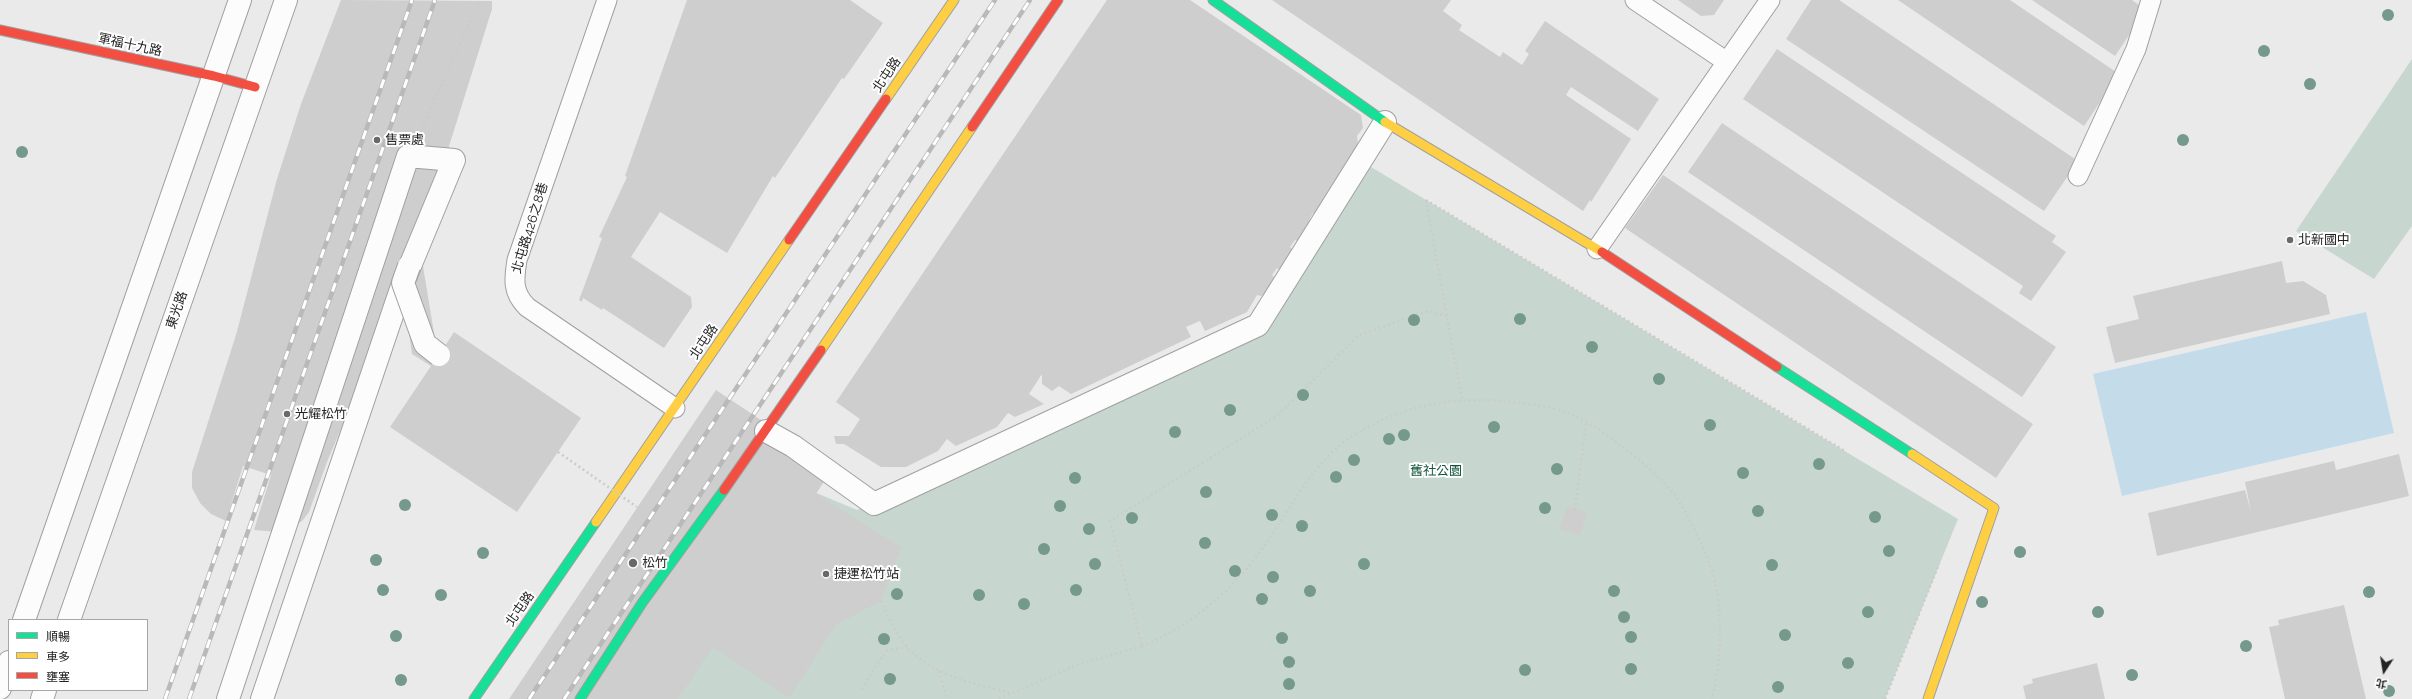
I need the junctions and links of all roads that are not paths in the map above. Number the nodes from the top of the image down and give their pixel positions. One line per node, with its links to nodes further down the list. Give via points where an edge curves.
1 (240, 0): 12 (street)
2 (286, 0): 13 (street, 東光路)
3 (607, 0): 19 (lane, 北屯路426之8巷, via 517,260 513,284 518,298 527,307)
4 (954, 0): 19 (main road, 北屯路)
5 (1058, 0): 20 (main road)
6 (1213, 0): 14 (main road)
7 (1635, 0): 11 (lane)
8 (1770, 0): 11 (lane)
9 (2152, 0): 15 (lane, via 2136,49)
10 (0, 30): 12 (main road, 軍福十九路)
11 (1727, 62): 16 (lane)
12 (214, 76): 13 (main road, 軍福十九路); 21 (street)
13 (255, 87): 22 (street, 東光路)
14 (1385, 122): 16 (main road); 20 (street, via 1258,325 874,504 793,446)
15 (2078, 176)
16 (1597, 249): 29 (main road, via 1994,508)
17 (406, 274): 18 (street, bridge, via 425,344); 25 (street, via 454,160 408,156); 26 (street)
18 (439, 355)
19 (675, 408): 27 (main road, 北屯路)
20 (766, 431): 28 (main road, via 642,603)
21 (24, 619)
22 (69, 619)
23 (8, 665): 24 (street)
24 (0, 688)
25 (228, 699)
26 (262, 699)
27 (474, 699)
28 (580, 699)
29 (1928, 699)

